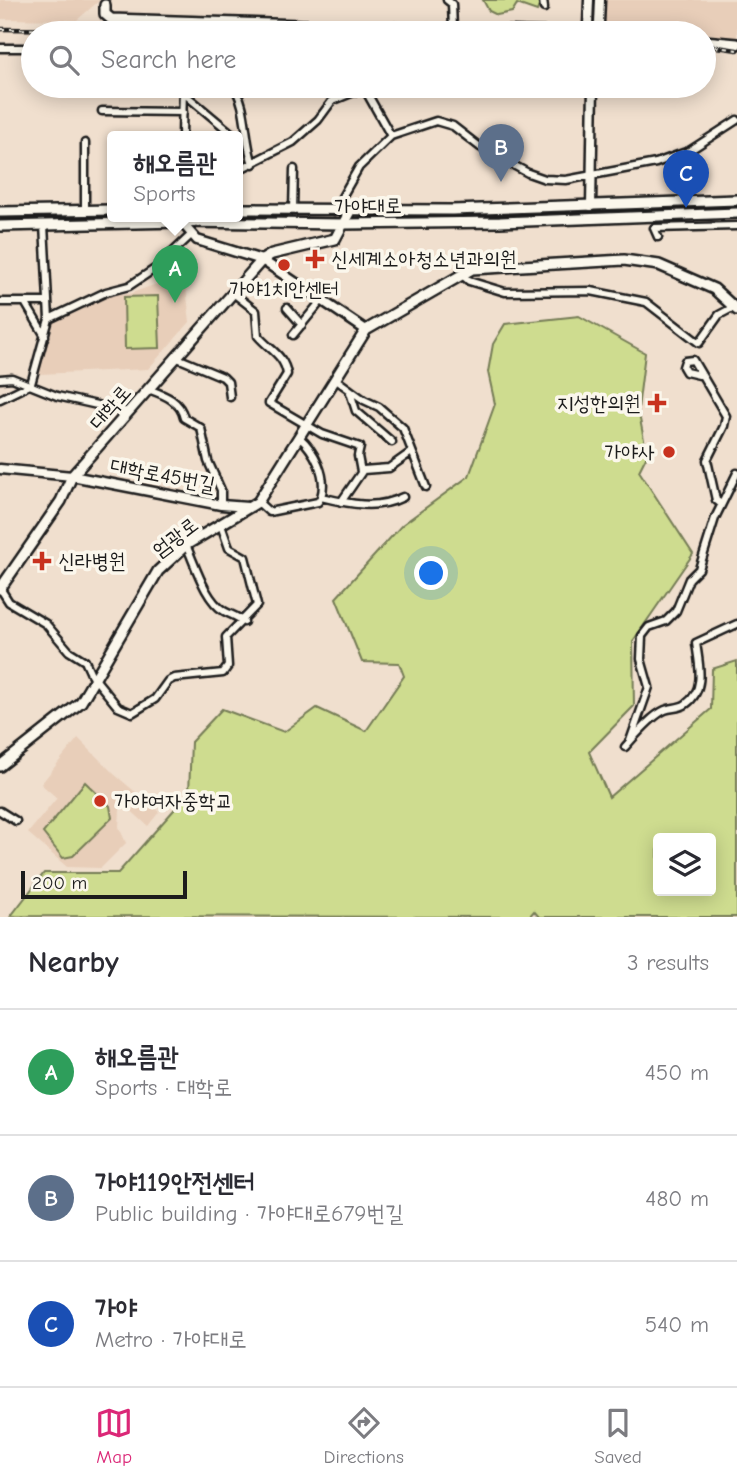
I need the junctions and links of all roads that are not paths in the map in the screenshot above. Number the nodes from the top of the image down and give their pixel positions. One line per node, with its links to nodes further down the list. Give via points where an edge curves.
1 (447, 0): 8 (street, via 452,4)
2 (543, 0): 6 (street)
3 (589, 0): 9 (street)
4 (598, 0): 10 (street)
5 (107, 2): 7 (main road, via 105,14 111,19)
6 (544, 8)
7 (179, 21)
8 (453, 21)
9 (588, 21)
10 (599, 21)
11 (716, 42): 12 (main road)
12 (737, 44)
13 (0, 48): 14 (street)
14 (21, 48)
15 (183, 98): 22 (street)
16 (193, 98): 25 (street)
17 (240, 98): 29 (street)
18 (339, 98): 30 (street, via 305,134)
19 (369, 98): 26 (street)
20 (592, 98): 33 (street)
21 (102, 111): 22 (street)
22 (183, 112): 24 (street)
23 (737, 120): 33 (street, via 689,151)
24 (182, 131)
25 (229, 131)
26 (391, 136): 33 (street, via 436,121 453,126 480,147 545,179); 40 (street, via 359,167)
27 (85, 142): 38 (street)
28 (243, 143): 29 (street)
29 (246, 145): 30 (street)
30 (253, 164): 31 (street)
31 (243, 168)
32 (294, 169): 37 (street)
33 (591, 176): 35 (street)
34 (737, 200): 35 (main road, 가야대로)
35 (590, 206): 41 (main road, 가야대로)
36 (243, 209): 37 (main road, 가야대로)
37 (293, 210): 40 (main road, 가야대로)
38 (85, 211): 39 (main road); 42 (main road)
39 (107, 211)
40 (334, 211): 41 (main road, 가야대로)
41 (350, 211): 47 (main road, 대학로)
42 (0, 212)
43 (737, 213): 47 (main road, 가야대로)
44 (125, 222): 48 (main road, 가야대로)
45 (181, 222): 51 (street)
46 (243, 222): 47 (main road, 가야대로)
47 (343, 224): 53 (main road, 대학로, via 335,239)
48 (44, 225): 49 (main road, 가야대로); 58 (street)
49 (0, 226)
50 (737, 226): 52 (street, via 654,228)
51 (192, 234): 53 (street, via 197,240); 62 (street, via 129,286)
52 (658, 237)
53 (262, 260): 55 (main road, 대학로); 56 (street)
54 (461, 275): 60 (main road, via 472,269 624,260 659,265 714,289); 60 (street, via 505,292 591,292 646,302 699,342 719,315); 64 (main road)
55 (233, 293): 67 (main road, 대학로); 77 (street, via 256,311 258,336 283,358 287,374 270,402)
56 (321, 299): 63 (street); 64 (street)
57 (0, 302): 59 (street)
58 (48, 302): 59 (street); 62 (street)
59 (26, 304): 66 (street)
60 (735, 304)
61 (287, 309): 63 (street)
62 (49, 319): 66 (street)
63 (302, 325): 65 (street)
64 (366, 330): 70 (main road)
65 (293, 335)
66 (45, 336): 71 (street)
67 (175, 357): 72 (main road, 대학로); 74 (street, via 223,377)
68 (699, 375): 68 (street, via 693,360 683,363 684,369); 91 (street, via 726,415 707,460 716,500)
69 (0, 379): 71 (street)
70 (335, 379): 73 (street); 77 (main road)
71 (31, 384): 75 (street); 76 (street, via 57,397)
72 (148, 389): 76 (main road, 대학로); 92 (street, via 170,397 184,418 201,428 221,490)
73 (349, 389): 79 (street, via 356,411); 80 (street, via 403,428)
74 (230, 397)
75 (0, 399)
76 (128, 412): 84 (main road, 대학로)
77 (306, 425): 78 (main road); 82 (street, via 360,447)
78 (299, 437): 87 (street, via 311,446 322,478); 89 (main road)
79 (392, 442)
80 (410, 453): 82 (street, via 389,468); 86 (street)
81 (0, 469): 84 (street, 대학로45번길)
82 (361, 472): 90 (street)
83 (737, 474): 85 (street)
84 (72, 475): 92 (street, 대학로45번길); 96 (main road, 대학로, via 61,501)
85 (735, 481): 91 (street)
86 (426, 487)
87 (321, 497): 89 (street, via 318,502 269,512); 90 (street)
88 (403, 497): 90 (street, via 390,504)
89 (258, 502): 93 (main road, 엄광로)
90 (341, 502)
91 (721, 504): 98 (street, via 699,569 689,579 676,611 642,636 641,659 649,687 627,744 665,709 684,706 698,690 696,643)
92 (221, 505): 93 (street, 대학로45번길)
93 (248, 507): 94 (main road, 엄광로)
94 (222, 525): 95 (main road, 엄광로); 97 (street, via 229,548 245,557 257,605)
95 (186, 545): 97 (street, via 213,599); 99 (main road, 엄광로, via 158,571)
96 (0, 588): 99 (street, via 9,602 46,624 69,651 85,661)
97 (244, 622): 99 (street, via 226,637 228,666 223,673 174,678 155,699 131,713 118,707)
98 (737, 624)
99 (96, 680): 100 (main road, 엄광로, via 71,711)
100 (0, 766)
101 (0, 811): 102 (street)
102 (16, 821)

